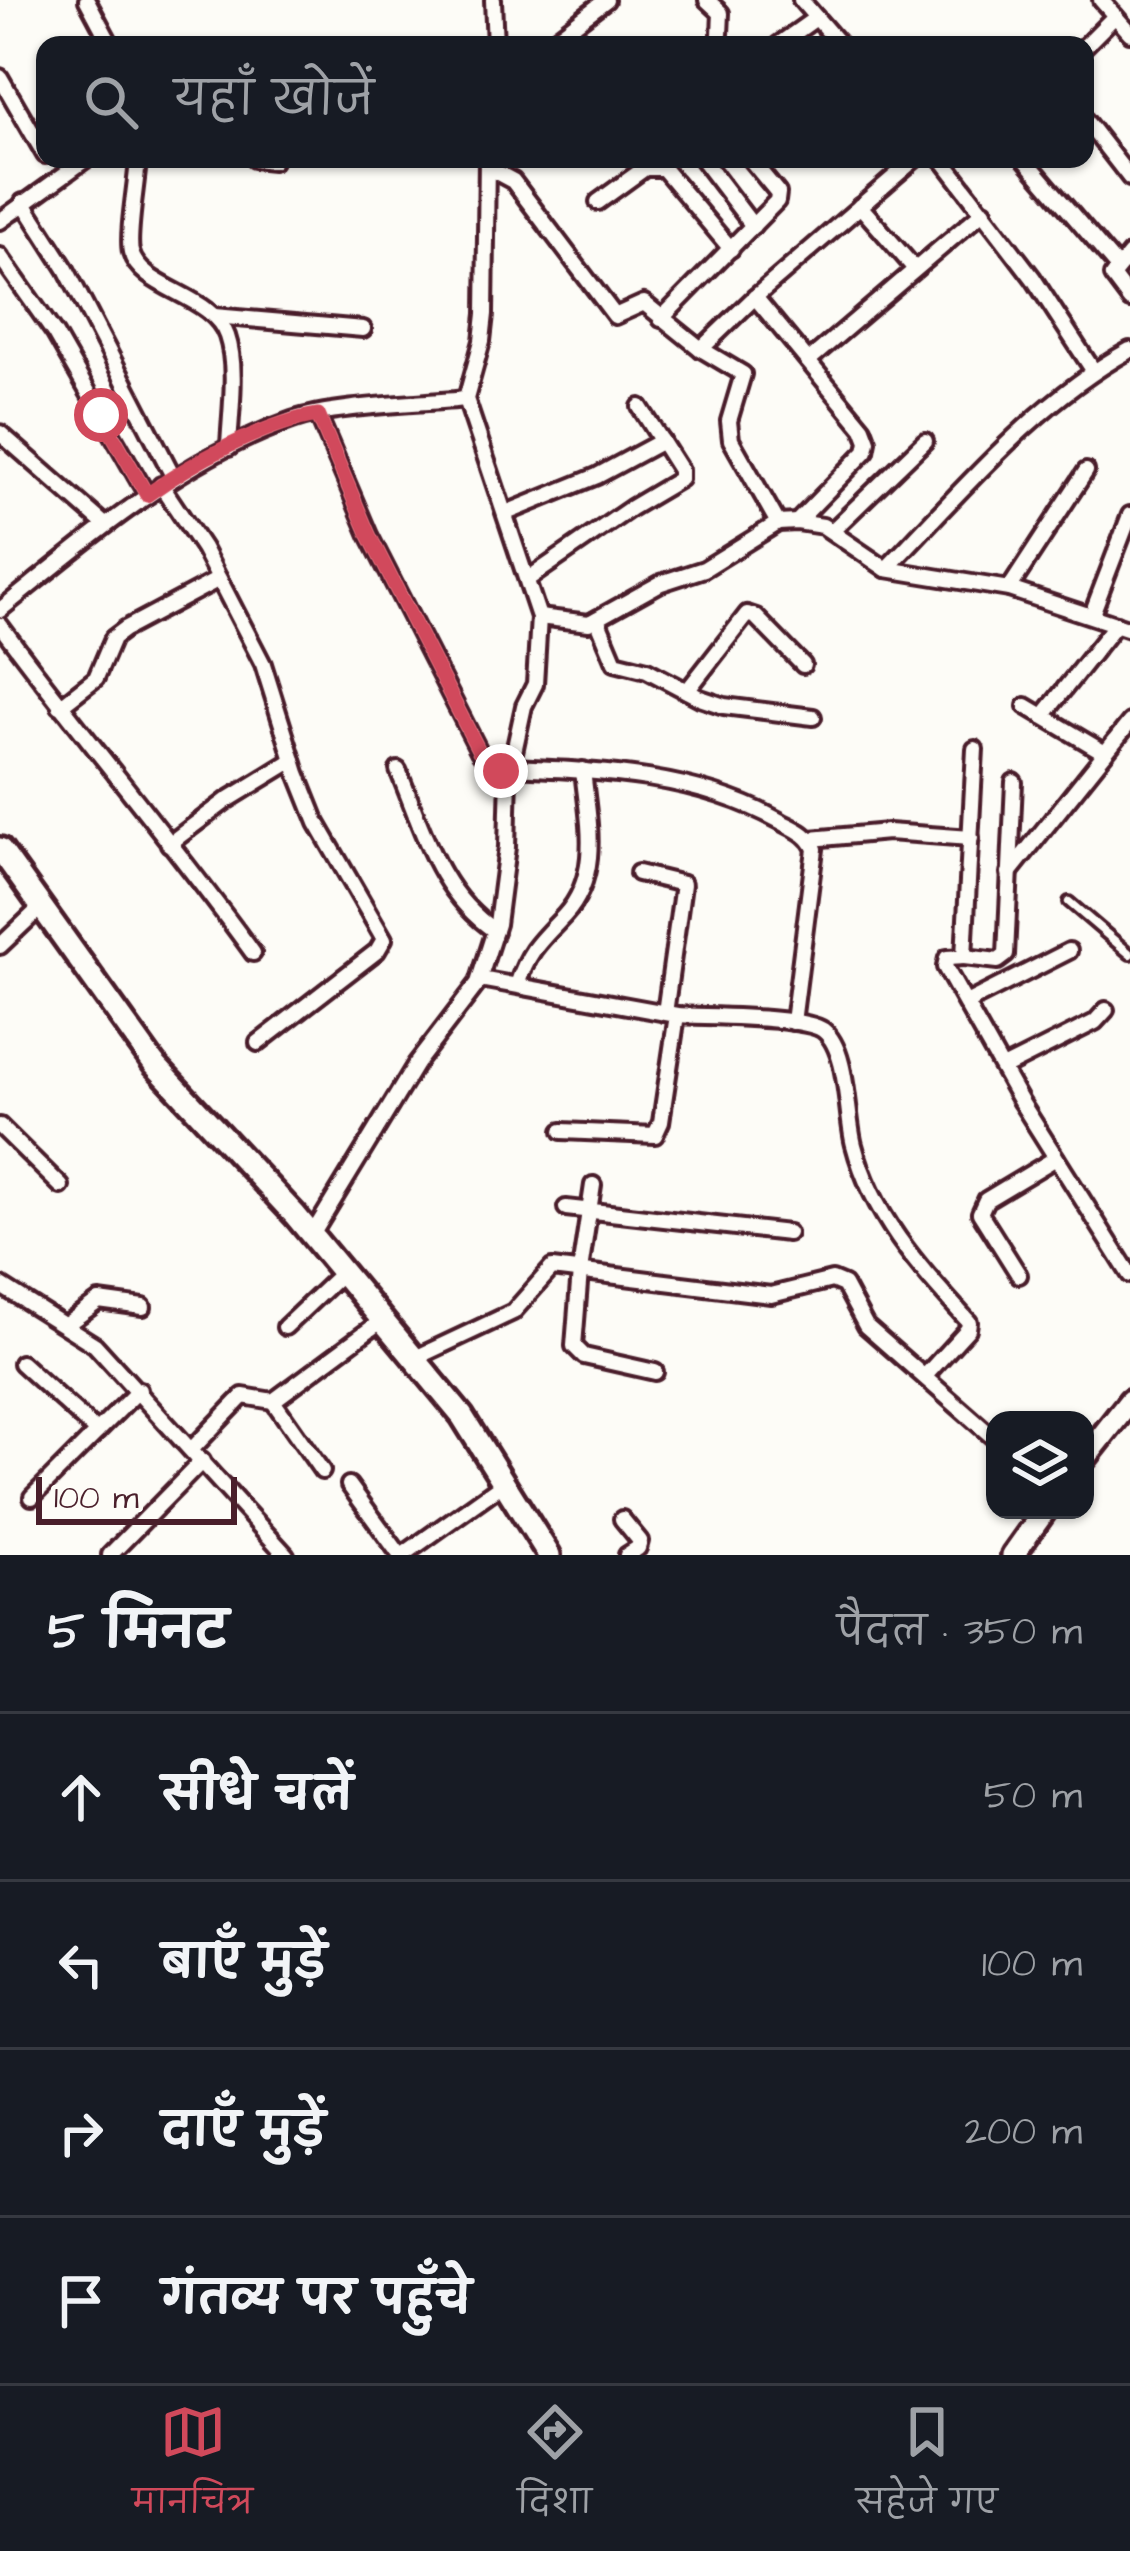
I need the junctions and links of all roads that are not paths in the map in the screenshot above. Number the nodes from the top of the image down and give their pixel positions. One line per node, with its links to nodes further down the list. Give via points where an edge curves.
1 (87, 0): 11 (street)
2 (494, 0): 12 (street)
3 (606, 0): 13 (street)
4 (707, 0): 10 (street, via 721,13)
5 (801, 0): 8 (street)
6 (1101, 0): 7 (street)
7 (1115, 16): 9 (street); 16 (street)
8 (816, 17): 14 (street); 15 (street)
9 (1130, 33)
10 (720, 34)
11 (106, 36)
12 (495, 36)
13 (559, 36)
14 (790, 36)
15 (832, 36)
16 (1094, 37)
17 (0, 77): 19 (street)
18 (1094, 132): 31 (street)
19 (36, 140)
20 (52, 168): 30 (street)
21 (73, 168): 30 (street)
22 (137, 168): 44 (street, via 133,259)
23 (487, 168): 51 (street, via 482,341)
24 (494, 168): 45 (street, via 513,181 615,316 641,303)
25 (709, 168): 36 (street)
26 (757, 168): 36 (street, via 779,198)
27 (904, 168): 33 (street)
28 (948, 168): 35 (street)
29 (1033, 168): 40 (street)
30 (58, 178): 34 (street)
31 (1130, 178)
32 (598, 202): 37 (street, via 645,168 663,168)
33 (860, 206): 41 (street); 42 (street)
34 (9, 210): 59 (street, via 66,269)
35 (984, 211): 41 (street); 50 (street)
36 (753, 226): 37 (street)
37 (731, 248): 45 (street)
38 (1130, 254): 40 (street)
39 (0, 256): 60 (street)
40 (1117, 267): 43 (street, via 1112,276)
41 (915, 269): 49 (street)
42 (754, 296): 47 (street); 49 (street)
43 (1130, 299)
44 (214, 316): 46 (street); 57 (street, via 230,356)
45 (662, 319): 47 (street)
46 (363, 328)
47 (701, 349): 64 (street, via 743,374 731,440)
48 (1130, 350): 50 (street)
49 (808, 361): 63 (street, via 868,441)
50 (1093, 370): 67 (street, via 1025,425)
51 (466, 399): 53 (street); 61 (street)
52 (640, 407): 55 (street)
53 (318, 415): 57 (street); 89 (street, via 479,751)
54 (0, 433): 65 (street)
55 (662, 441): 61 (street); 69 (street, via 680,479)
56 (926, 441): 66 (street)
57 (230, 448): 59 (street)
58 (1086, 472): 70 (street)
59 (167, 481): 60 (street); 68 (street)
60 (147, 495): 65 (street)
61 (506, 513): 69 (street)
62 (1130, 514): 72 (street)
63 (796, 522): 64 (street); 66 (street)
64 (778, 523): 74 (street)
65 (105, 525): 71 (street)
66 (832, 531): 67 (street)
67 (886, 568): 70 (street)
68 (219, 579): 79 (street, via 124,628 96,678); 86 (street, via 263,664)
69 (528, 579): 73 (street)
70 (1009, 589): 72 (street)
71 (0, 610)
72 (1092, 614): 76 (street)
73 (538, 617): 74 (street); 89 (street, via 536,684)
74 (597, 619): 78 (street, via 615,662)
75 (0, 625): 79 (street)
76 (1123, 626): 81 (street)
77 (803, 665): 78 (street, via 747,614)
78 (687, 691): 82 (street, via 724,706)
79 (60, 706): 93 (street)
80 (1026, 706): 81 (street)
81 (1043, 716): 85 (street)
82 (813, 717)
83 (1130, 722): 85 (street)
84 (975, 748): 91 (street)
85 (1105, 753): 96 (street)
86 (293, 760): 93 (street); 111 (street, via 317,823 384,939)
87 (398, 770): 99 (street, via 445,880 459,903)
88 (583, 770): 89 (street); 92 (street, via 724,794); 106 (street, via 589,865 566,914 526,958)
89 (510, 771): 99 (street)
90 (1014, 782): 96 (street)
91 (971, 838): 92 (street, via 888,832); 104 (street)
92 (811, 839): 110 (street)
93 (170, 844): 102 (street)
94 (0, 849): 98 (street)
95 (638, 873): 109 (street, via 683,884)
96 (1009, 873): 104 (street, via 1003,960)
97 (1070, 902): 103 (lane)
98 (41, 907): 100 (street); 121 (street, via 154,1064)
99 (495, 931): 105 (street)
100 (0, 946)
101 (1069, 951): 107 (street)
102 (253, 953)
103 (1130, 954)
104 (964, 957): 107 (street, via 947,958 945,967)
105 (480, 979): 106 (street); 121 (street, via 377,1122)
106 (517, 986): 109 (street)
107 (966, 1004): 112 (street)
108 (1106, 1010): 112 (street)
109 (671, 1014): 110 (street); 114 (street, via 655,1136)
110 (793, 1022): 134 (street, via 823,1030 835,1047 868,1187 902,1246 969,1322)
111 (258, 1043)
112 (1003, 1068): 115 (street)
113 (0, 1126): 116 (street)
114 (562, 1131)
115 (1056, 1158): 124 (street); 125 (street, via 981,1206)
116 (61, 1186)
117 (592, 1186): 119 (street)
118 (566, 1208): 119 (street)
119 (589, 1210): 120 (street); 122 (street)
120 (788, 1233)
121 (312, 1235): 123 (street)
122 (580, 1271): 131 (street, via 553,1268 513,1312); 133 (street, via 576,1352); 134 (street, via 772,1295 832,1280 844,1285 866,1326)
123 (342, 1273): 128 (street); 130 (street)
124 (1130, 1274)
125 (1018, 1275)
126 (0, 1285): 129 (street)
127 (143, 1306): 129 (street, via 99,1301)
128 (381, 1321): 131 (street); 136 (street)
129 (67, 1324): 135 (street)
130 (285, 1327)
131 (413, 1359): 143 (street)
132 (21, 1363): 139 (street)
133 (655, 1372)
134 (925, 1376): 138 (street)
135 (139, 1390): 139 (street); 141 (street)
136 (273, 1401): 141 (street, via 243,1396); 142 (street)
137 (1130, 1401): 140 (street)
138 (986, 1431)
139 (97, 1432): 145 (street)
140 (1094, 1447)
141 (197, 1455): 148 (street); 149 (street)
142 (322, 1471)
143 (504, 1483): 150 (street); 151 (street)
144 (349, 1485): 150 (street)
145 (32, 1497)
146 (622, 1519): 152 (street, via 640,1541)
147 (1039, 1519): 153 (street)
148 (110, 1555)
149 (286, 1555)
150 (402, 1555)
151 (548, 1555)
152 (627, 1555)
153 (1013, 1555)

